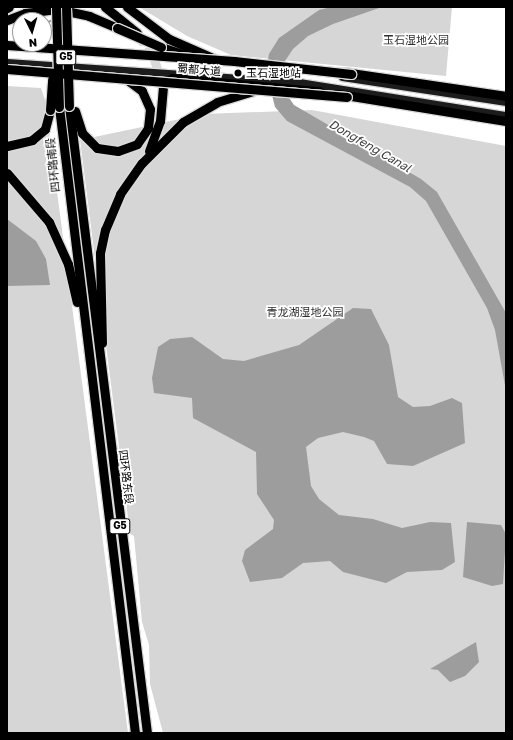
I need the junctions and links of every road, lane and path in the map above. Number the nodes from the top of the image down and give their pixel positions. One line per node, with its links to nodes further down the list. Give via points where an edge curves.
1 (56, 7): 19 (highway, 四环路南段 / G5, bridge)
2 (105, 7): 6 (highway)
3 (127, 7): 9 (highway, via 169,39)
4 (66, 12): 20 (highway, 四环路南段 / G5, bridge)
5 (7, 20): 9 (highway, bridge, via 43,10 72,10 160,47)
6 (137, 33)
7 (7, 45): 18 (highway, 蜀都大道, bridge, via 296,67)
8 (7, 48): 10 (main road)
9 (215, 58): 10 (highway)
10 (252, 64): 12 (highway, bridge)
11 (8, 66): 13 (highway); 14 (main road); 22 (highway, 蜀都大道, bridge, via 294,90)
12 (300, 69): 17 (highway); 18 (main road)
13 (112, 74): 14 (highway); 20 (highway, via 134,83 147,99 150,119 136,144 118,151 97,148 82,133)
14 (249, 84): 15 (highway, bridge); 15 (main road); 24 (highway, via 183,122)
15 (299, 85): 21 (main road); 22 (highway)
16 (162, 86): 24 (highway, via 160,121)
17 (506, 96)
18 (506, 101)
19 (55, 108): 23 (highway, via 39,135 23,144); 26 (highway, 四环路南段 / G5)
20 (72, 108): 26 (highway, 四环路南段 / G5)
21 (506, 115)
22 (506, 122)
23 (7, 146)
24 (142, 163): 26 (highway, via 120,194 104,230)
25 (7, 173): 26 (highway, via 36,203 61,243)
26 (90, 319): 27 (highway, 四环路东段 / G5); 27 (highway)
27 (98, 387): 28 (highway, 四环路东段 / G5); 29 (highway, 四环路东段 / G5)
28 (135, 733)
29 (147, 733)

